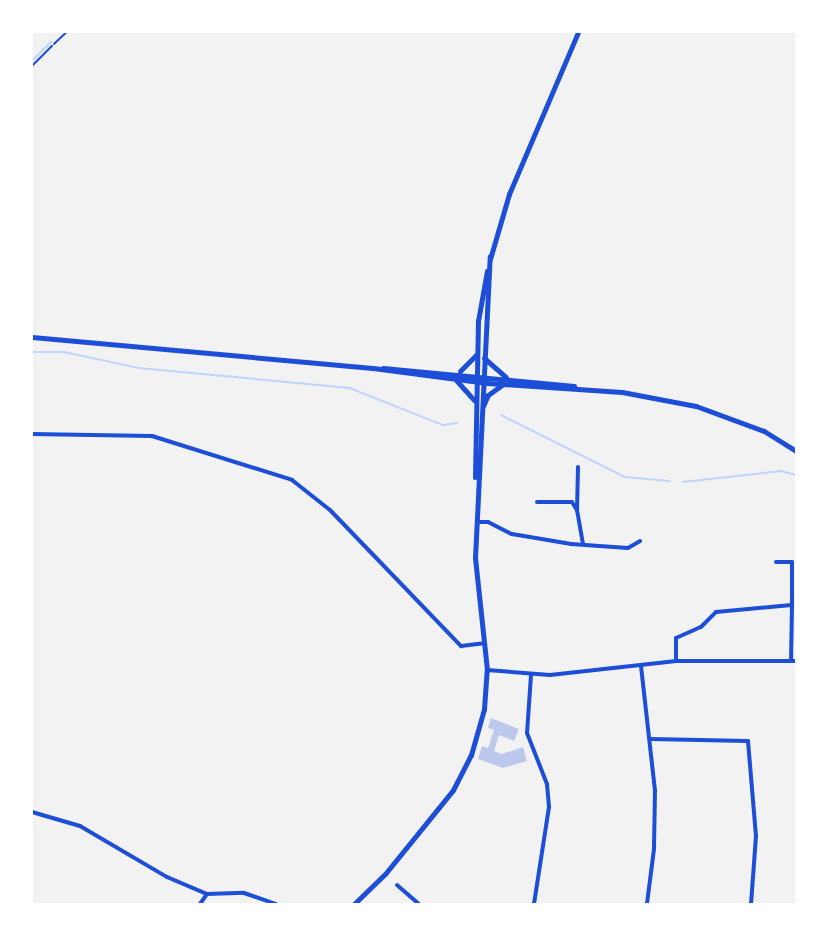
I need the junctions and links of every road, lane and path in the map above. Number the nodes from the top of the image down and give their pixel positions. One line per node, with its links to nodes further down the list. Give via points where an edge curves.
1 (67, 32): 3 (lane)
2 (578, 32): 5 (main road, via 509,194)
3 (54, 44): 4 (path)
4 (32, 66)
5 (490, 256): 7 (main road, via 480,303); 8 (main road)
6 (32, 337): 9 (main road)
7 (477, 353): 10 (main road); 11 (main road)
8 (483, 357): 11 (main road); 12 (main road, via 490,367)
9 (373, 368): 10 (main road); 13 (main road)
10 (458, 372): 11 (main road)
11 (479, 378): 12 (main road); 13 (main road); 14 (main road); 16 (main road); 17 (main road)
12 (509, 378): 15 (main road)
13 (455, 379): 16 (main road)
14 (504, 384): 15 (main road); 17 (main road, via 488,395)
15 (591, 389): 19 (main road, via 696,406 764,432)
16 (474, 400): 21 (main road)
17 (480, 412): 21 (main road)
18 (32, 434): 29 (street, via 152,436 292,480 330,510 461,646)
19 (796, 450)
20 (578, 467): 23 (street)
21 (476, 482): 24 (main road)
22 (537, 502): 23 (street, via 572,502)
23 (577, 510): 26 (street)
24 (476, 522): 26 (street, via 488,522 512,534); 29 (main road, via 475,577)
25 (640, 541): 26 (street, via 628,548)
26 (583, 544)
27 (776, 562): 28 (street, via 792,562)
28 (792, 605): 30 (street); 31 (street, via 716,612 701,627 676,638)
29 (484, 643): 34 (main road)
30 (791, 660): 31 (street); 32 (street)
31 (676, 661): 33 (street)
32 (796, 661)
33 (641, 666): 35 (street); 36 (street)
34 (487, 670): 35 (street); 42 (main road, via 482,717 458,782 429,824)
35 (531, 675): 44 (street, via 526,727 547,784 549,807)
36 (650, 739): 45 (street, via 655,790 654,849); 46 (street, via 747,741 756,836)
37 (32, 812): 39 (street, via 80,826 167,877)
38 (397, 885): 43 (street)
39 (207, 894): 40 (street); 41 (street, via 244,893)
40 (200, 904)
41 (276, 904)
42 (354, 904)
43 (419, 904)
44 (534, 904)
45 (646, 904)
46 (751, 904)

